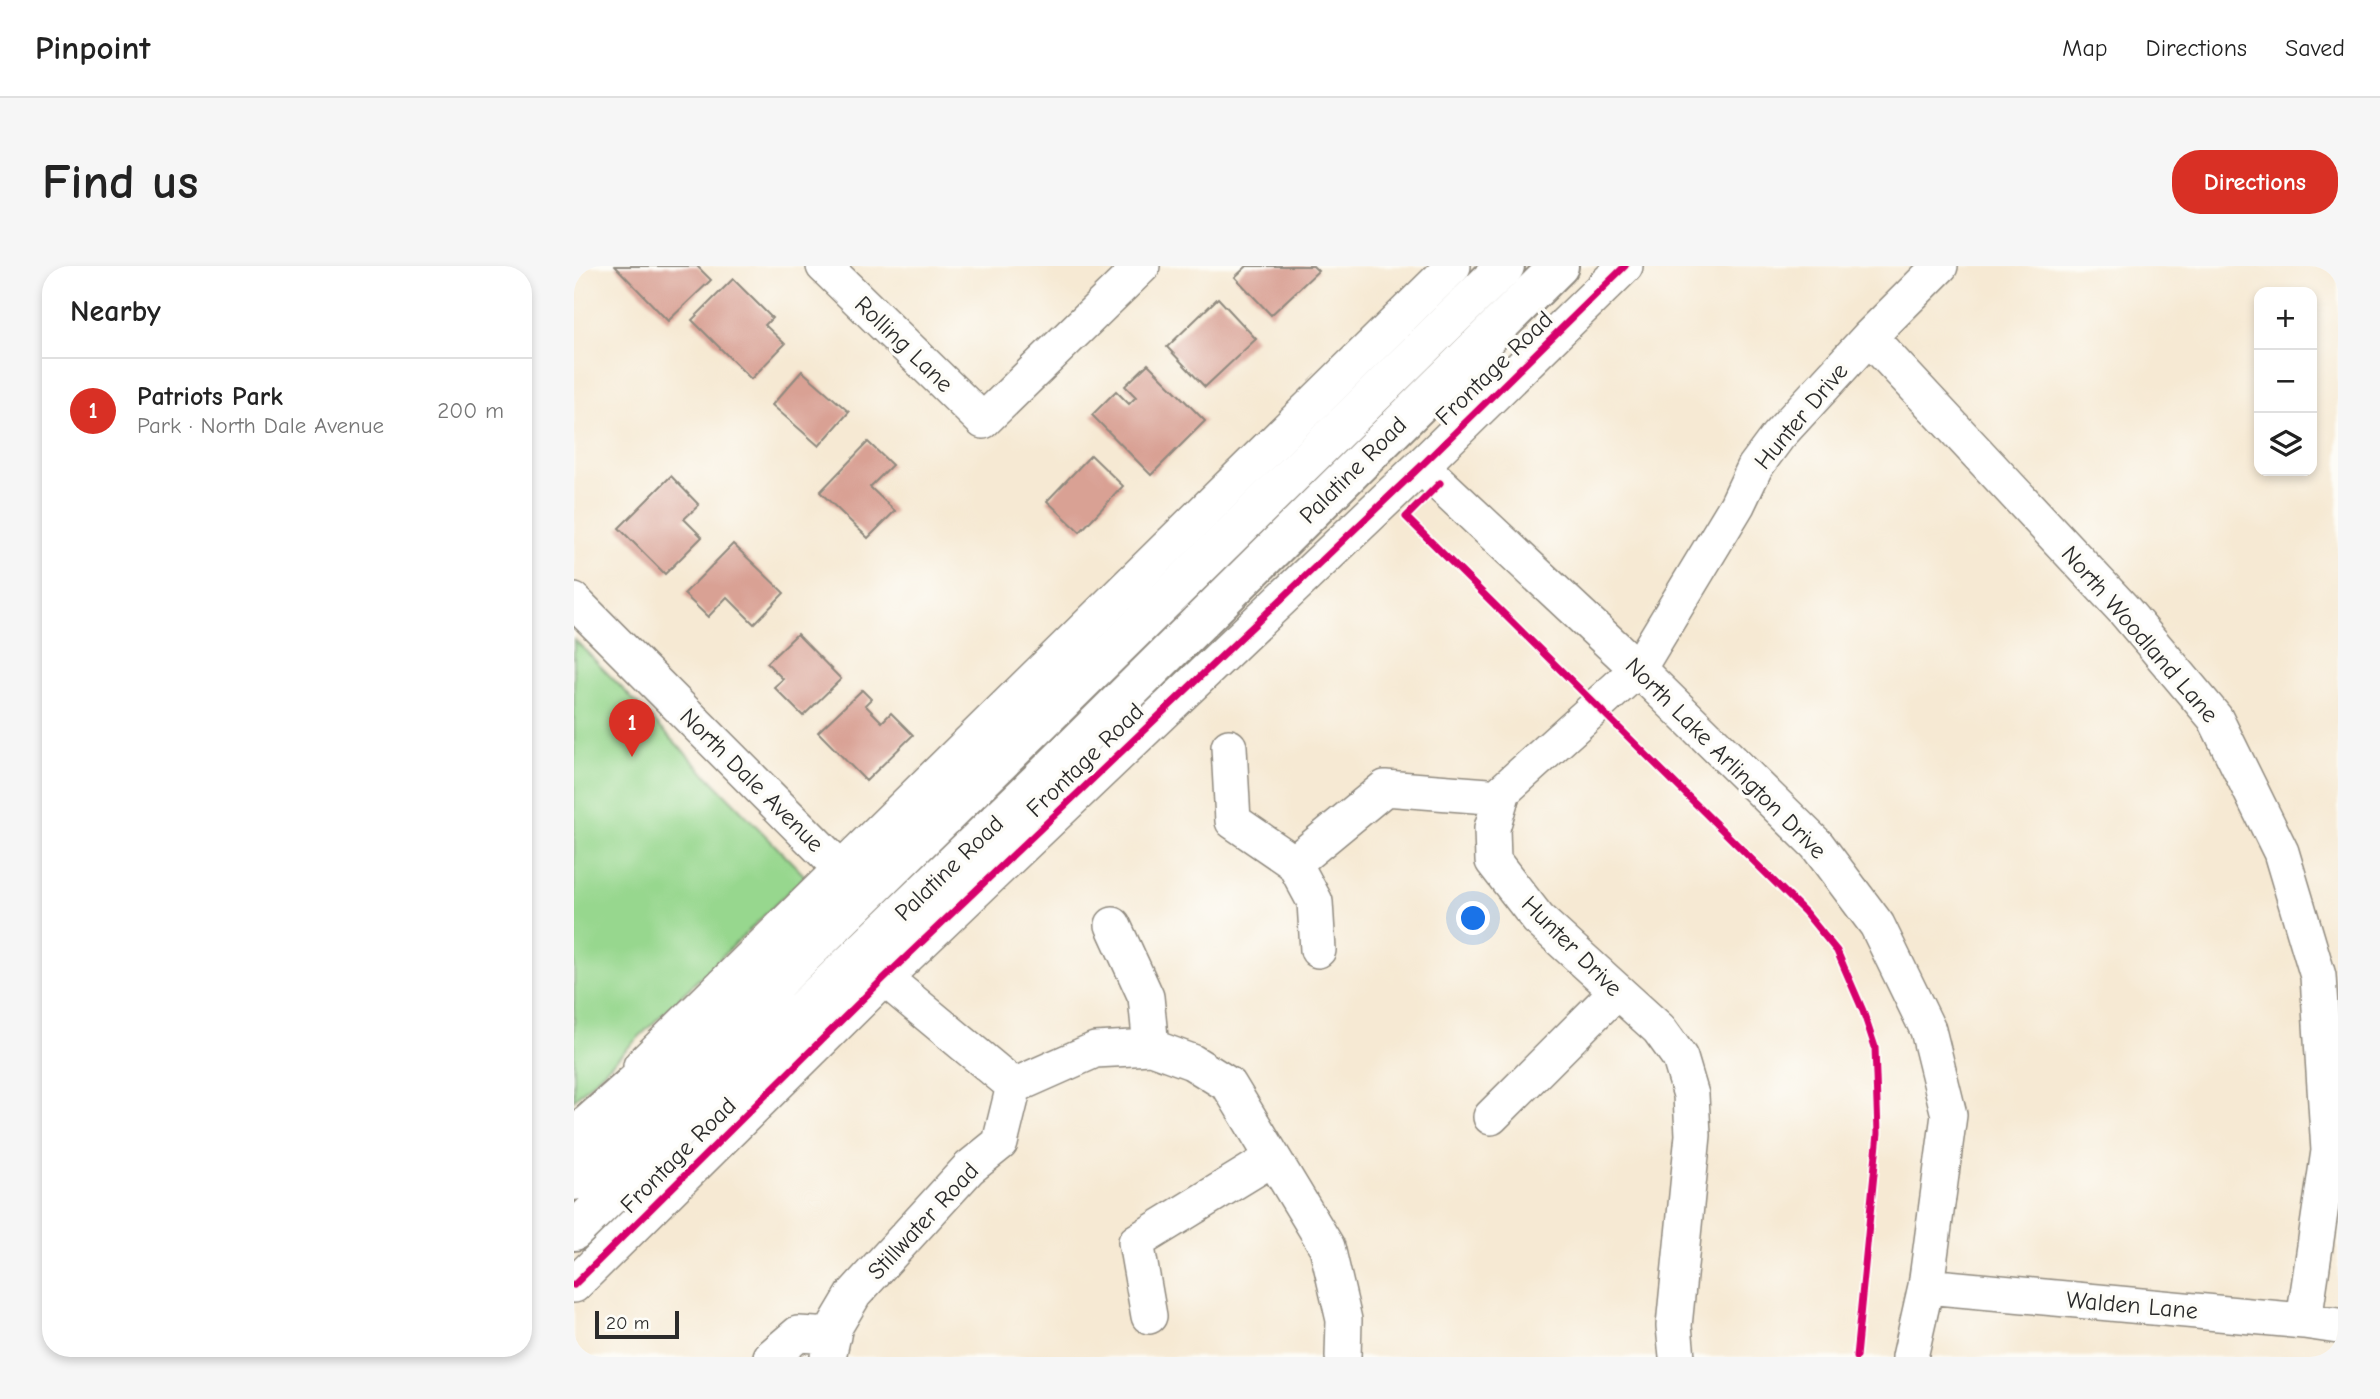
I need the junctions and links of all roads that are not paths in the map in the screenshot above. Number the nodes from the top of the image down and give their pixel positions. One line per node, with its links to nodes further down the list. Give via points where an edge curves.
1 (824, 266): 2 (street, Rolling Lane, via 983,421)
2 (1142, 266)
3 (1453, 266): 16 (street)
4 (1505, 266): 12 (highway, Palatine Road)
5 (1559, 266): 28 (highway, Palatine Road, via 1046,774)
6 (1625, 266): 9 (street, Frontage Road)
7 (1940, 266): 8 (street, Hunter Drive)
8 (1869, 337): 11 (street, Hunter Drive, via 1755,467 1737,505); 19 (street, North Woodland Lane, via 2124,610 2215,718 2281,852)
9 (1421, 466): 11 (street, North Lake Arlington Drive); 20 (street, Frontage Road)
10 (574, 601): 16 (street, North Dale Avenue)
11 (1638, 668): 14 (street, Hunter Drive); 30 (street, North Lake Arlington Drive, via 1817,845 1877,925 1928,1030 1949,1115)
12 (1018, 743): 25 (highway); 27 (highway, Palatine Road)
13 (1229, 747): 15 (street, via 1233,821)
14 (1501, 797): 15 (street, via 1385,788); 21 (street, Hunter Drive, via 1492,828 1493,861 1538,919)
15 (1294, 863): 18 (street, via 1314,902)
16 (841, 869): 25 (street)
17 (1113, 925): 22 (street, via 1146,997)
18 (1318, 950)
19 (2328, 974): 32 (street, North Woodland Lane, via 2329,1152)
20 (884, 978): 23 (street); 29 (street, Frontage Road)
21 (1617, 991): 24 (street); 37 (street, Hunter Drive, via 1673,1048 1691,1095 1693,1135 1674,1326)
22 (1151, 1047): 23 (street, via 1096,1050); 26 (street, via 1192,1062 1229,1085)
23 (1014, 1086): 34 (street, Stillwater Road, via 1000,1143 970,1168 854,1294 835,1326)
24 (1491, 1117)
25 (574, 1135)
26 (1273, 1158): 31 (street, via 1136,1242); 36 (street, via 1327,1247 1344,1320)
27 (574, 1181)
28 (574, 1231)
29 (574, 1285)
30 (1926, 1286): 32 (street, Walden Lane); 38 (street, North Lake Arlington Drive)
31 (1149, 1316)
32 (2304, 1321): 33 (street, Walden Lane)
33 (2338, 1326)
34 (831, 1346): 35 (street, via 798,1334)
35 (771, 1357)
36 (1343, 1357)
37 (1677, 1357)
38 (1910, 1357)

